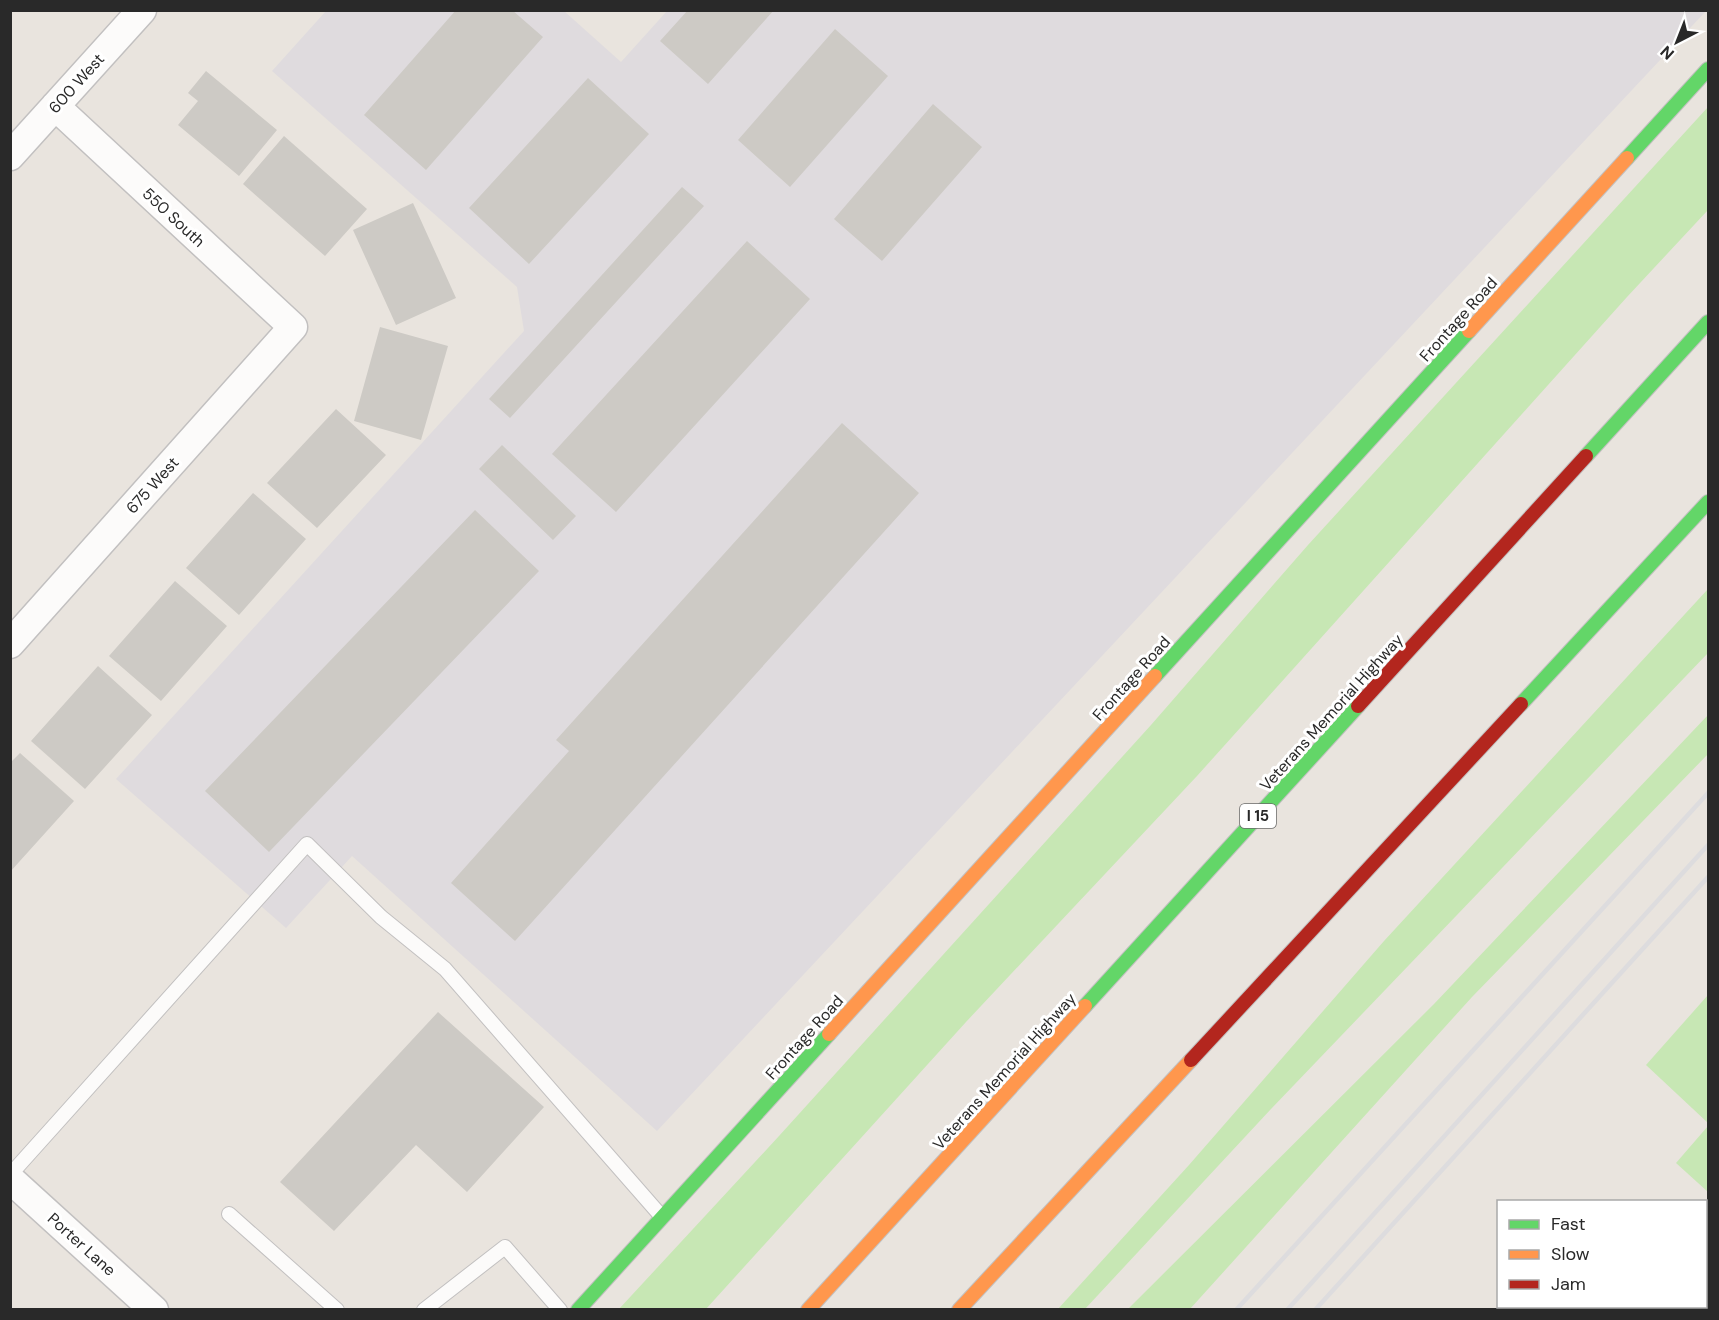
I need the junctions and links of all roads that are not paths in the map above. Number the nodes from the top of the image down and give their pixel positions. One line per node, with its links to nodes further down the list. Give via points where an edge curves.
1 (142, 10): 3 (street, 600 West)
2 (1708, 69): 11 (main road, Frontage Road)
3 (55, 106): 4 (street, 600 West); 6 (street, 550 South)
4 (10, 156)
5 (1708, 322): 17 (main road, Veterans Memorial Highway / I 15)
6 (293, 327): 8 (street, 675 West)
7 (1708, 502): 18 (main road)
8 (10, 644)
9 (10, 1177): 11 (lane, via 307,844 381,917 445,969); 12 (street, Porter Lane)
10 (229, 1214): 13 (lane)
11 (662, 1217): 16 (main road, Frontage Road)
12 (150, 1308)
13 (337, 1310)
14 (424, 1310): 15 (lane, via 505,1247)
15 (560, 1310)
16 (578, 1310)
17 (808, 1310)
18 (960, 1310)

